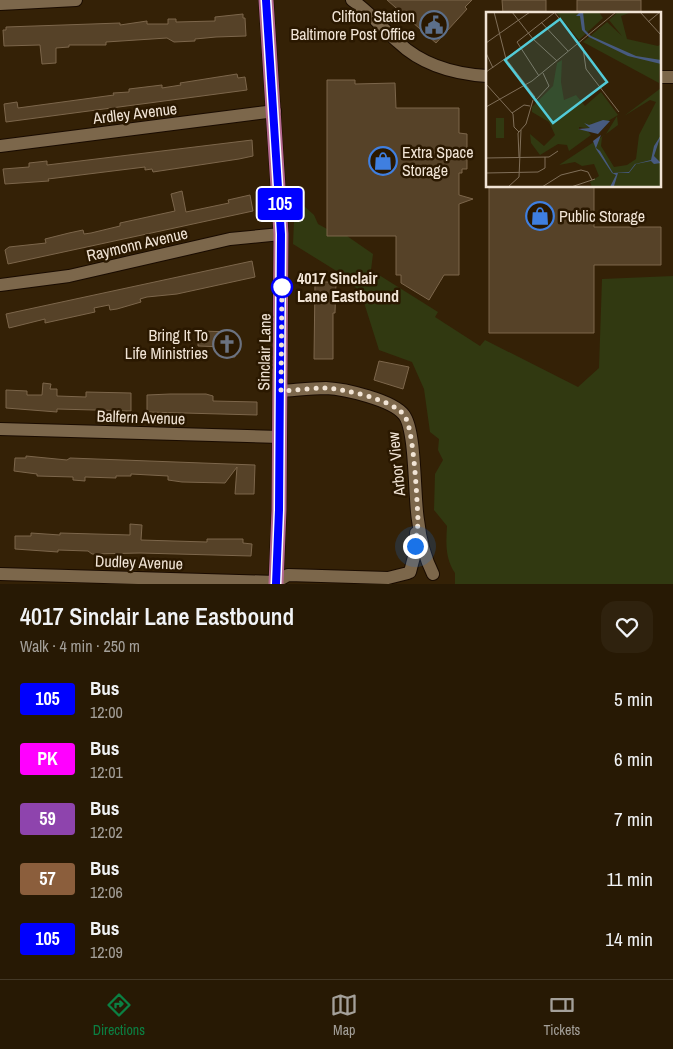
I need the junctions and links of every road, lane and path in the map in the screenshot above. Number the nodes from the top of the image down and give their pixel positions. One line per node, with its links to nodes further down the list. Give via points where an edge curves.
1 (76, 0): 4 (street)
2 (266, 0): 8 (main road, Sinclair Lane)
3 (352, 0): 5 (street, via 418,58 446,69)
4 (0, 4)
5 (486, 76)
6 (660, 77): 7 (street)
7 (673, 77)
8 (275, 111): 9 (street, Ardley Avenue); 10 (main road, Sinclair Lane)
9 (0, 146)
10 (281, 234): 11 (street, Raymonn Avenue, via 230,239 69,276); 12 (main road, Sinclair Lane)
11 (0, 285)
12 (281, 391): 14 (main road, Sinclair Lane); 15 (street, Arbor View, via 327,388 383,401 400,410 406,416 410,433)
13 (0, 429): 14 (street, Balfern Avenue)
14 (280, 437): 19 (main road, Sinclair Lane)
15 (418, 521): 17 (street, Arbor View, via 415,552); 18 (street, Arbor View)
16 (0, 574): 19 (street, Dudley Avenue)
17 (407, 576): 18 (street, Dudley Avenue, via 422,569); 19 (street, Dudley Avenue, via 288,575)
18 (435, 579)
19 (277, 583)

